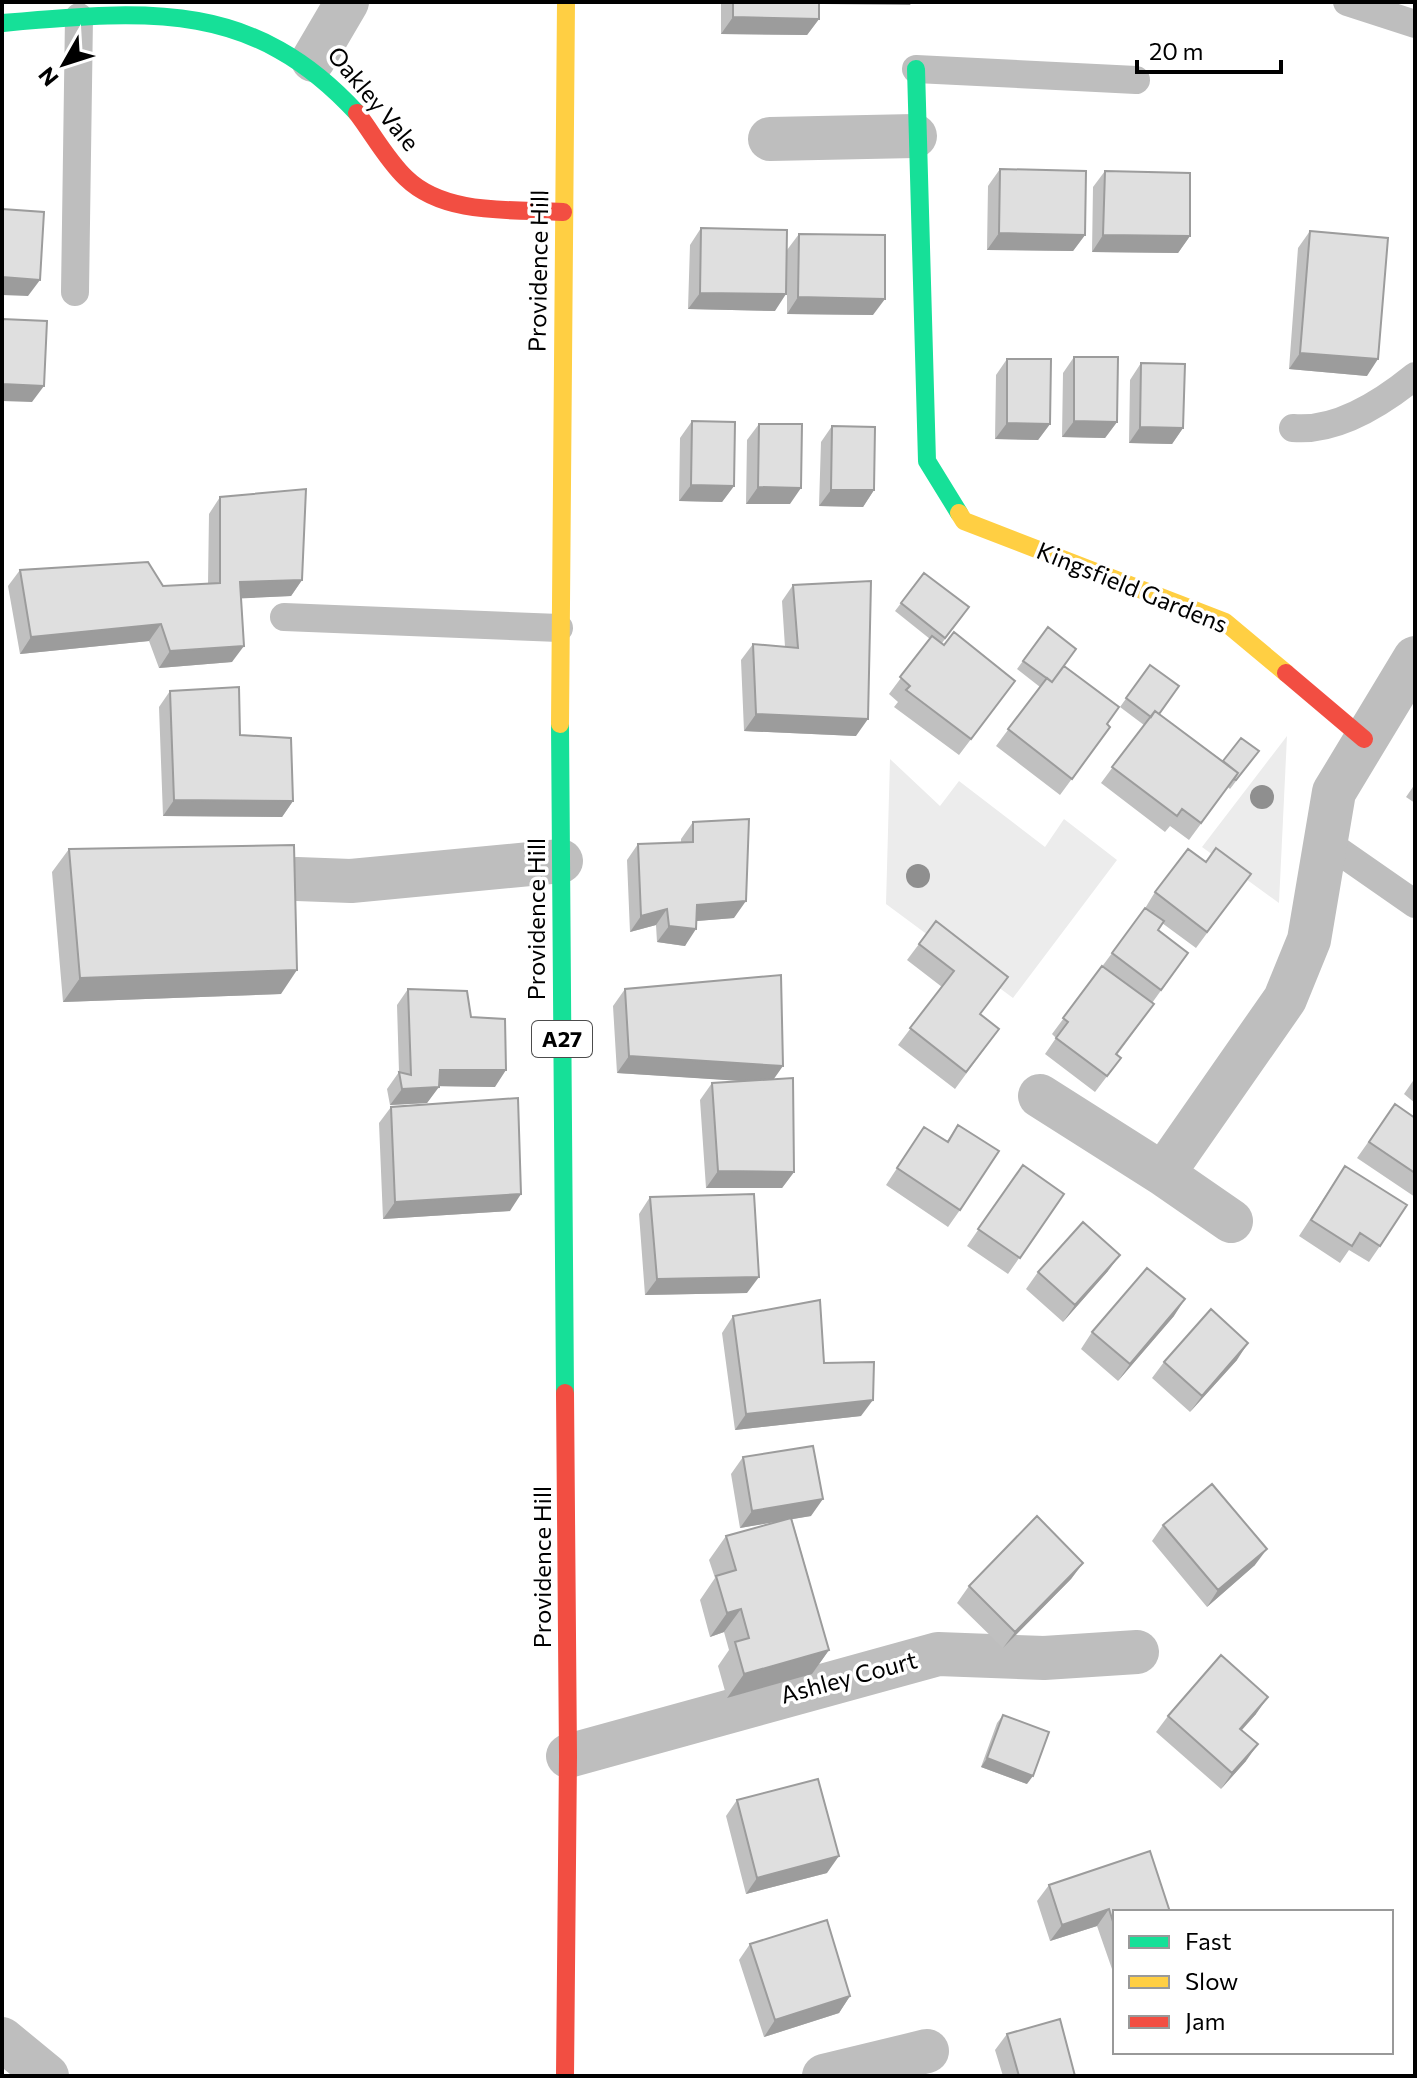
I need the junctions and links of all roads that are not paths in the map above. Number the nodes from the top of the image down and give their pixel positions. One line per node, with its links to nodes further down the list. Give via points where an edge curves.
1 (347, 2): 7 (street)
2 (566, 2): 12 (main road, Providence Hill / A27)
3 (1347, 2): 6 (lane)
4 (79, 17): 5 (main road, Oakley Vale); 7 (main road, Oakley Vale, via 164,10 219,13 284,40); 13 (lane)
5 (2, 23)
6 (1415, 24)
7 (313, 60): 12 (main road, Oakley Vale, via 414,186 449,202)
8 (916, 69): 9 (lane); 10 (main road, Kingsfield Gardens)
9 (1136, 80)
10 (915, 136): 11 (street); 19 (main road, Kingsfield Gardens, via 927,461 964,521 1225,622)
11 (770, 139)
12 (563, 212): 17 (main road, Providence Hill / A27)
13 (75, 292)
14 (1415, 376): 15 (lane, via 1365,409 1332,423)
15 (1293, 428)
16 (284, 617): 17 (lane)
17 (559, 628): 21 (main road, Providence Hill / A27)
18 (1415, 658): 19 (street)
19 (1364, 739): 20 (street, via 1334,792)
20 (1326, 842): 23 (lane); 25 (street, via 1309,940 1285,999)
21 (561, 861): 22 (street, via 351,881); 28 (main road, Providence Hill / A27)
22 (297, 879)
23 (1415, 904)
24 (1040, 1096): 25 (street)
25 (1163, 1174): 26 (street)
26 (1231, 1221)
27 (1137, 1652): 28 (street, Ashley Court, via 1044,1658 938,1654)
28 (568, 1756): 32 (main road, Providence Hill / A27)
29 (2, 2039): 31 (street)
30 (927, 2051): 33 (street)
31 (47, 2076)
32 (565, 2076)
33 (824, 2076)

